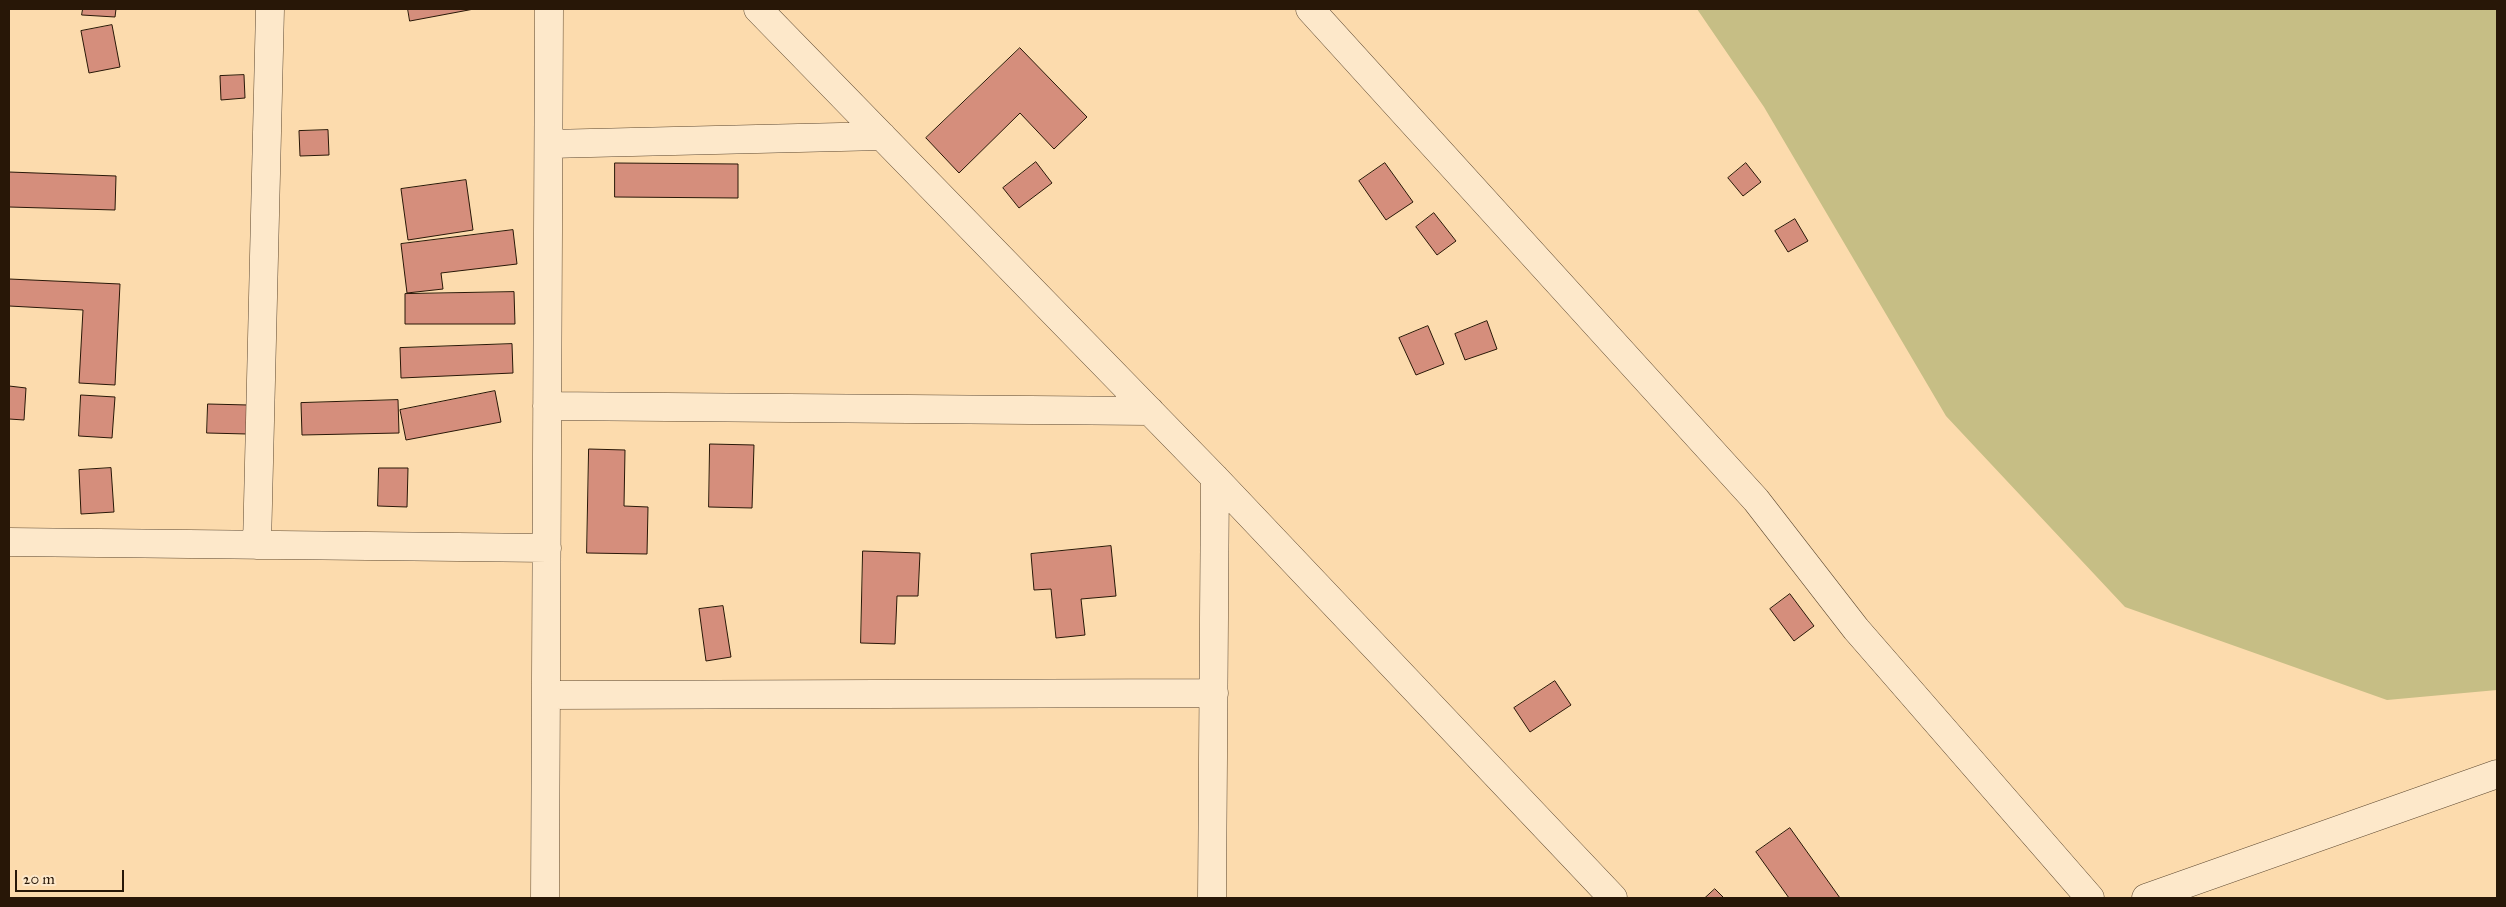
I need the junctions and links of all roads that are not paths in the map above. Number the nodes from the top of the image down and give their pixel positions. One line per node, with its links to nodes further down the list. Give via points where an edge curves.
1 (270, 9): 11 (street)
2 (549, 9): 6 (street)
3 (758, 9): 5 (street)
4 (1310, 9): 19 (street, via 1756,500 1856,629)
5 (882, 136): 6 (street); 8 (street)
6 (548, 144): 7 (street)
7 (547, 406): 8 (street); 12 (street)
8 (1150, 411): 9 (street)
9 (1215, 478): 13 (street); 18 (street)
10 (9, 542): 11 (street)
11 (258, 545): 12 (street)
12 (546, 548): 14 (street)
13 (1214, 693): 14 (street); 17 (street)
14 (546, 695): 16 (street)
15 (2497, 774): 20 (street)
16 (545, 898)
17 (1212, 898)
18 (1613, 898)
19 (2090, 898)
20 (2146, 898)

